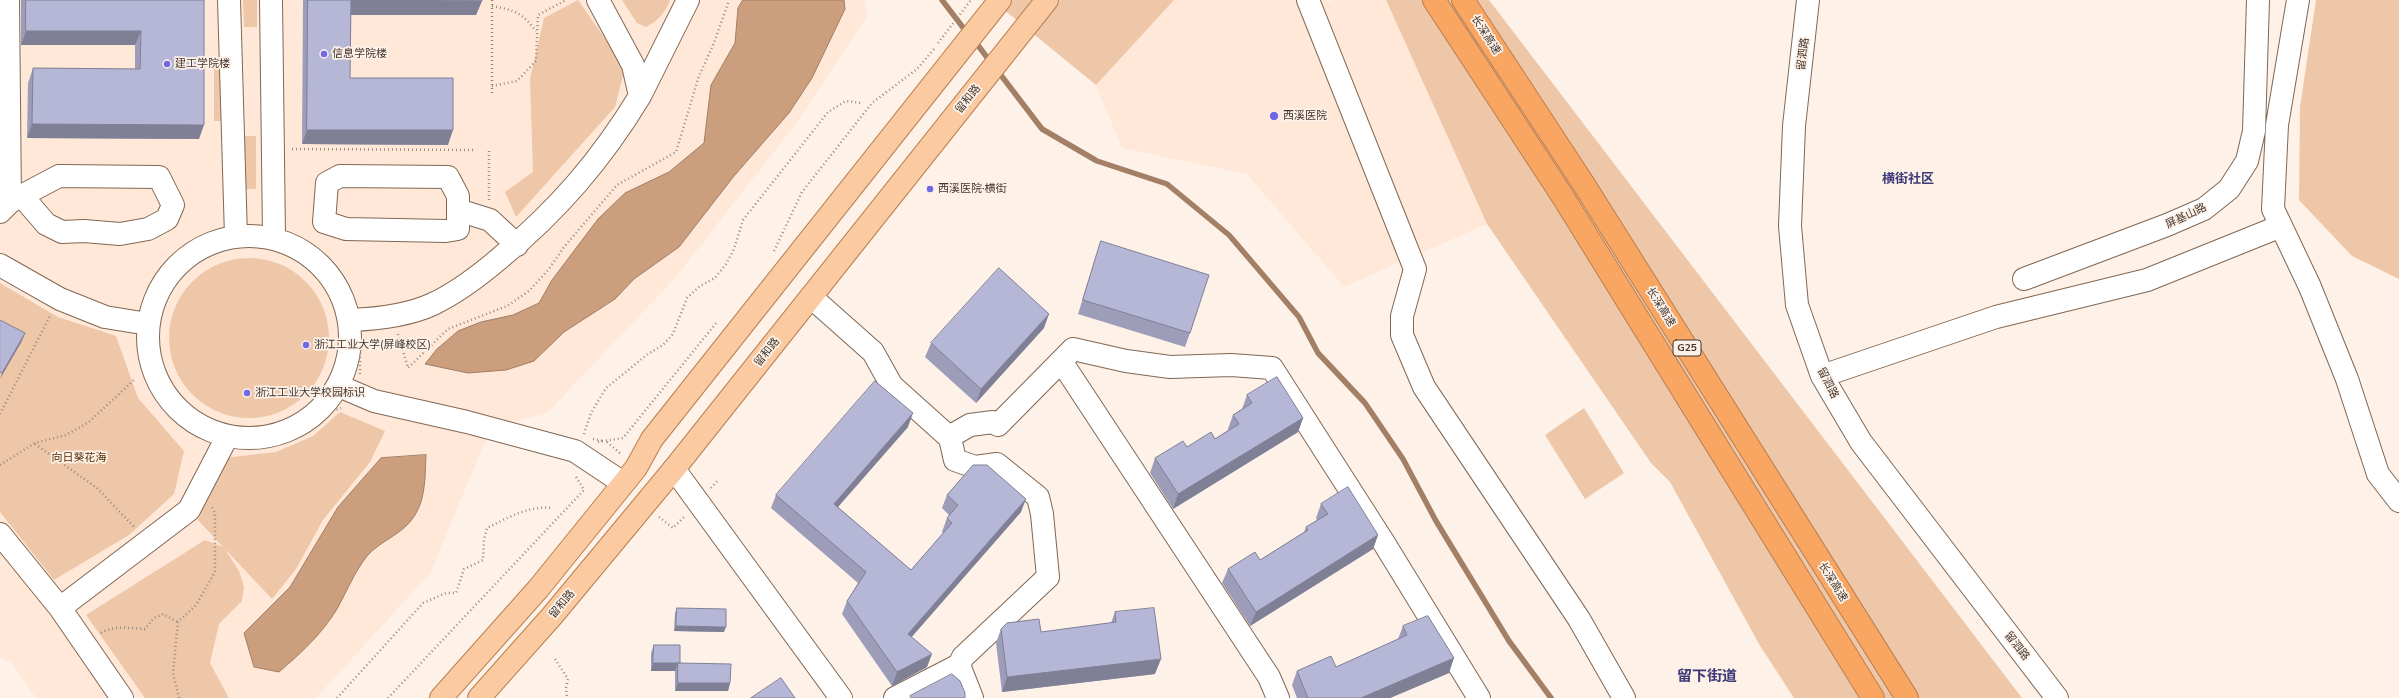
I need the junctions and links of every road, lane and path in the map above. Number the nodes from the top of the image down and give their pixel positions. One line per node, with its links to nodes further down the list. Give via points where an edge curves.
1 (8, 0): 24 (street)
2 (229, 0): 33 (street)
3 (271, 0): 25 (street)
4 (492, 0): 18 (path)
5 (566, 0): 19 (path, via 538,15)
6 (598, 0): 22 (street, via 633,64)
7 (688, 0): 22 (street)
8 (729, 0): 40 (path, via 699,76 676,152 617,185 529,291 507,306 448,329 408,368)
9 (971, 0): 35 (path, via 917,69 872,104 806,186)
10 (1000, 0): 56 (main road, via 652,439 636,468)
11 (1308, 0): 79 (street, via 1415,269 1402,316 1402,335 1424,387 1579,619)
12 (1434, 0): 80 (highway, G25, via 1563,197)
13 (1463, 0): 81 (highway, 长深高速 / G25, via 1583,183)
14 (1808, 0): 45 (street, 留泗路, via 1794,126 1790,226 1797,305)
15 (2258, 0): 37 (street, 屏基山路, via 2254,131 2246,161 2230,189 2204,209 2173,223)
16 (2298, 0): 31 (street, via 2277,126 2273,209)
17 (1044, 4): 38 (main road, 留和路)
18 (492, 6): 19 (path, via 511,9 525,17); 20 (path)
19 (536, 32): 20 (path, via 536,61 518,81)
20 (492, 86): 21 (path)
21 (492, 96)
22 (640, 96): 34 (street, via 613,140 578,184)
23 (862, 103): 42 (path, via 846,101 828,112 743,220 734,249 726,264 715,278 700,286 688,298 673,334 663,345 606,388 591,413 583,436 607,442 623,438)
24 (4, 126): 28 (street)
25 (272, 149): 26 (path); 32 (street)
26 (476, 150)
27 (488, 151): 30 (path)
28 (11, 203): 28 (street, via 59,176 159,177 173,205 167,219 148,229 120,234 84,230 62,232)
29 (458, 210): 29 (street, via 458,196 448,177 340,176 326,183 324,222 346,229 458,229); 30 (street)
30 (490, 220): 34 (street)
31 (2281, 226): 45 (street, via 2147,280 1996,317); 58 (street, via 2310,287 2347,379 2378,474)
32 (274, 236): 33 (street); 41 (street, via 319,263 337,286)
33 (236, 237): 43 (street, via 215,242 194,252 177,266 163,283 153,303)
34 (517, 244): 40 (street, via 469,284 432,305)
35 (774, 252)
36 (0, 265): 39 (street)
37 (2024, 279)
38 (811, 297): 50 (street, via 873,352 892,386); 54 (main road, 留和路)
39 (60, 299): 43 (street, via 105,316); 49 (path)
40 (392, 316): 41 (street)
41 (350, 320): 47 (street, via 351,343 347,366)
42 (718, 320)
43 (148, 324): 52 (street, via 151,362 154,374 166,396 183,414)
44 (1061, 361): 50 (street, via 998,425 993,422 970,424); 77 (street, via 1269,677); 78 (street, via 1073,349 1126,362 1170,367 1231,365 1272,368)
45 (1822, 376): 82 (street, 留泗路, via 1861,442)
46 (134, 380): 51 (path, via 89,422 66,435)
47 (339, 386): 52 (street, via 323,408 303,424 279,435); 56 (street, via 374,401 467,422 575,451)
48 (346, 407): 52 (path, via 331,411 306,430 267,446)
49 (0, 414)
50 (949, 437): 66 (street, via 955,460 975,467 997,464 1038,497 1048,577 963,657)
51 (35, 443): 53 (path); 61 (path, via 97,488)
52 (224, 444): 61 (street, via 189,510)
53 (0, 464)
54 (674, 469): 72 (main road, 留和路, via 552,616); 74 (street)
55 (574, 472): 70 (path, via 575,478 584,490)
56 (623, 483): 71 (main road, via 538,589)
57 (209, 502): 63 (path, via 215,513 215,572 196,605)
58 (2399, 502)
59 (552, 508): 69 (path, via 541,506 488,528 484,540 483,560 464,569 456,593 446,593 423,603)
60 (0, 534): 62 (street)
61 (148, 541): 62 (street)
62 (60, 608): 64 (street)
63 (178, 622): 64 (path, via 164,614 154,618 145,629 105,630); 68 (path, via 173,673)
64 (85, 644): 67 (street)
65 (555, 659): 73 (path, via 568,679)
66 (959, 665): 75 (street); 76 (street)
67 (122, 698)
68 (179, 698)
69 (337, 698)
70 (388, 698)
71 (441, 698)
72 (479, 698)
73 (567, 698)
74 (841, 698)
75 (895, 698)
76 (972, 698)
77 (1278, 698)
78 (1479, 698)
79 (1624, 698)
80 (1873, 698)
81 (1907, 698)
82 (2057, 698)

